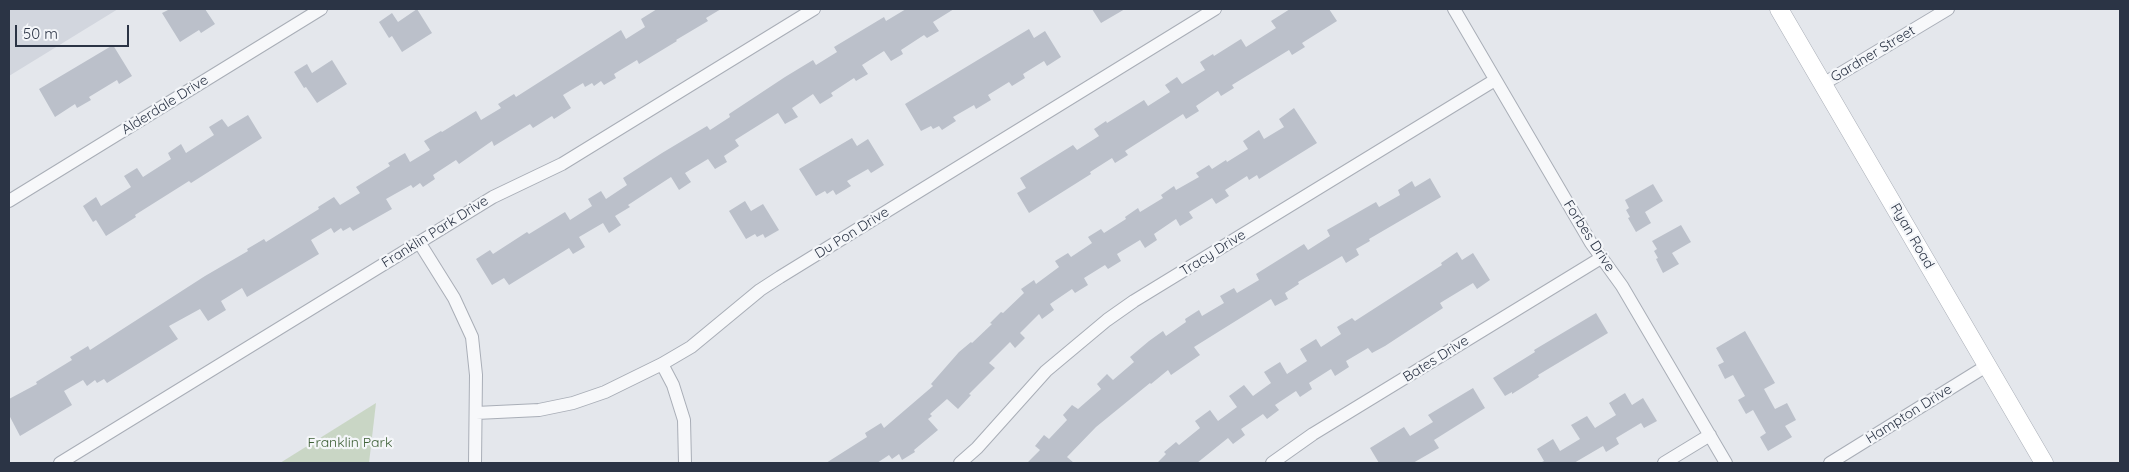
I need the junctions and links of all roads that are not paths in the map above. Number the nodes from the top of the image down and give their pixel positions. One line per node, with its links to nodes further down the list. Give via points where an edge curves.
1 (321, 9): 9 (street, Alderdale Drive)
2 (814, 9): 10 (street, Franklin Park Drive, via 562,164 492,197)
3 (1215, 9): 12 (street, Du Pon Drive, via 767,286 690,347)
4 (1454, 9): 7 (street, Forbes Drive)
5 (1779, 9): 8 (main road, Ryan Road)
6 (1948, 9): 8 (street, Gardner Street)
7 (1495, 80): 11 (street, Forbes Drive); 19 (street, Tracy Drive, via 1107,320 1046,371)
8 (1824, 84): 13 (main road, Ryan Road)
9 (9, 201)
10 (419, 242): 14 (street, via 472,337); 16 (street, Franklin Park Drive)
11 (1601, 258): 15 (street, Forbes Drive); 20 (street, Bates Drive, via 1313,434)
12 (662, 364): 14 (street, Du Pon Drive, via 605,392 573,403 539,410); 18 (street, via 682,412)
13 (1988, 365): 23 (street, Hampton Drive); 24 (main road, Ryan Road)
14 (476, 413): 17 (street)
15 (1710, 435): 21 (street); 22 (street, Forbes Drive)
16 (60, 463)
17 (475, 463)
18 (685, 463)
19 (960, 463)
20 (1272, 463)
21 (1664, 463)
22 (1726, 463)
23 (1830, 463)
24 (2044, 463)

